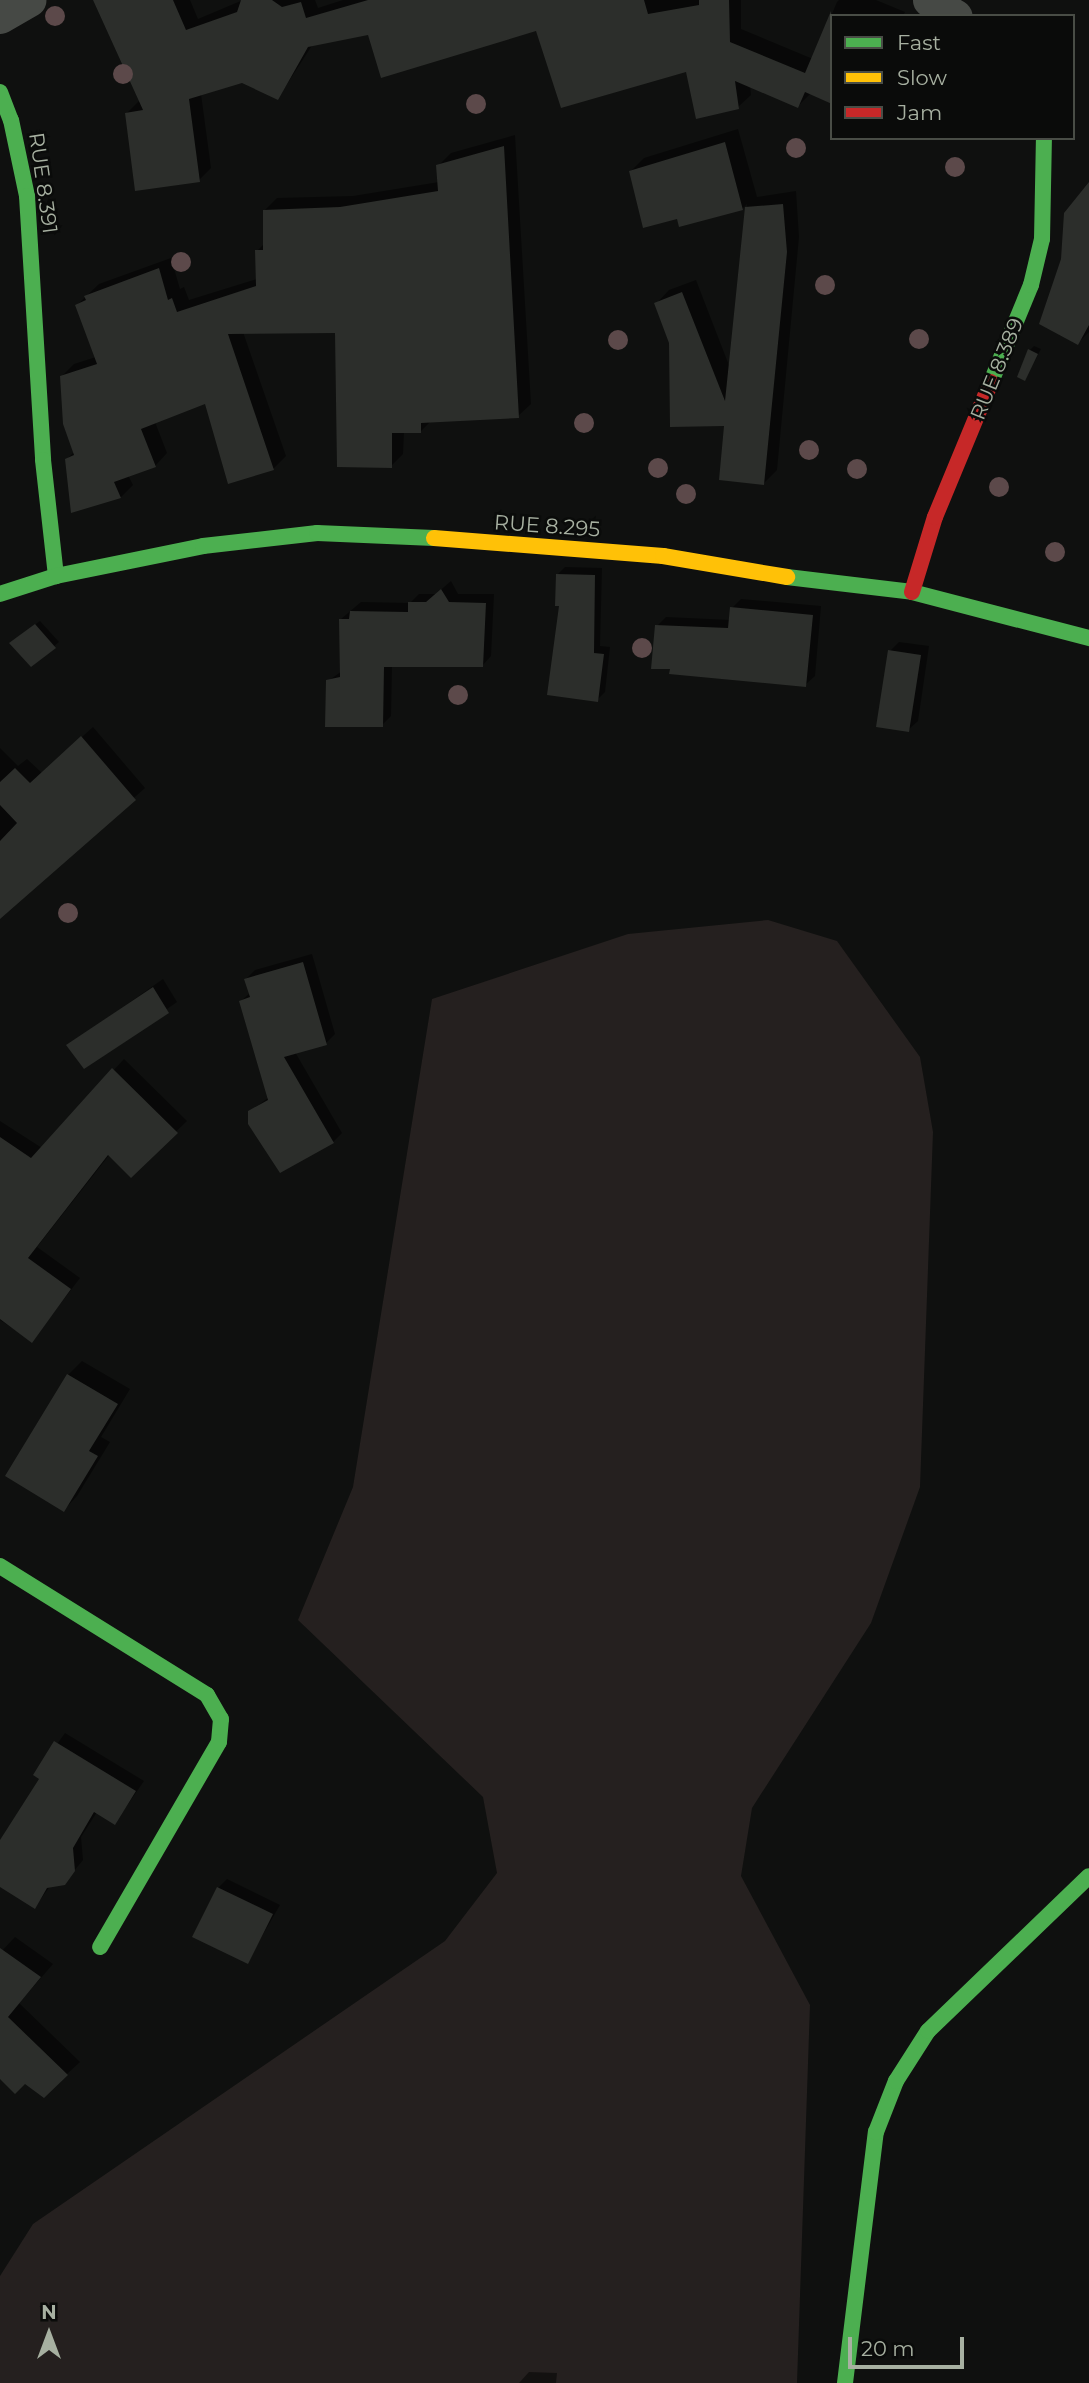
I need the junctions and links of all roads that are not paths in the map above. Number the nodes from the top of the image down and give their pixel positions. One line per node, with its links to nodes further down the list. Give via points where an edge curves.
1 (30, 0): 4 (street)
2 (929, 0): 3 (street)
3 (953, 14)
4 (0, 17)
5 (0, 92): 7 (street, RUE 8.391, via 15,132 27,196 42,446)
6 (1044, 140): 8 (street, RUE 8.389, via 1042,239 1031,285 935,517)
7 (56, 576): 8 (street, RUE 8.295, via 203,546 317,533 367,533 663,556 768,575); 9 (street, RUE 8.295)
8 (912, 592): 10 (street, RUE 8.295)
9 (0, 594)
10 (1089, 638)
11 (0, 1566): 13 (street, via 207,1695 221,1719 219,1742)
12 (1089, 1876): 14 (street, via 928,2031 896,2081 876,2132)
13 (100, 1947)
14 (845, 2383)

